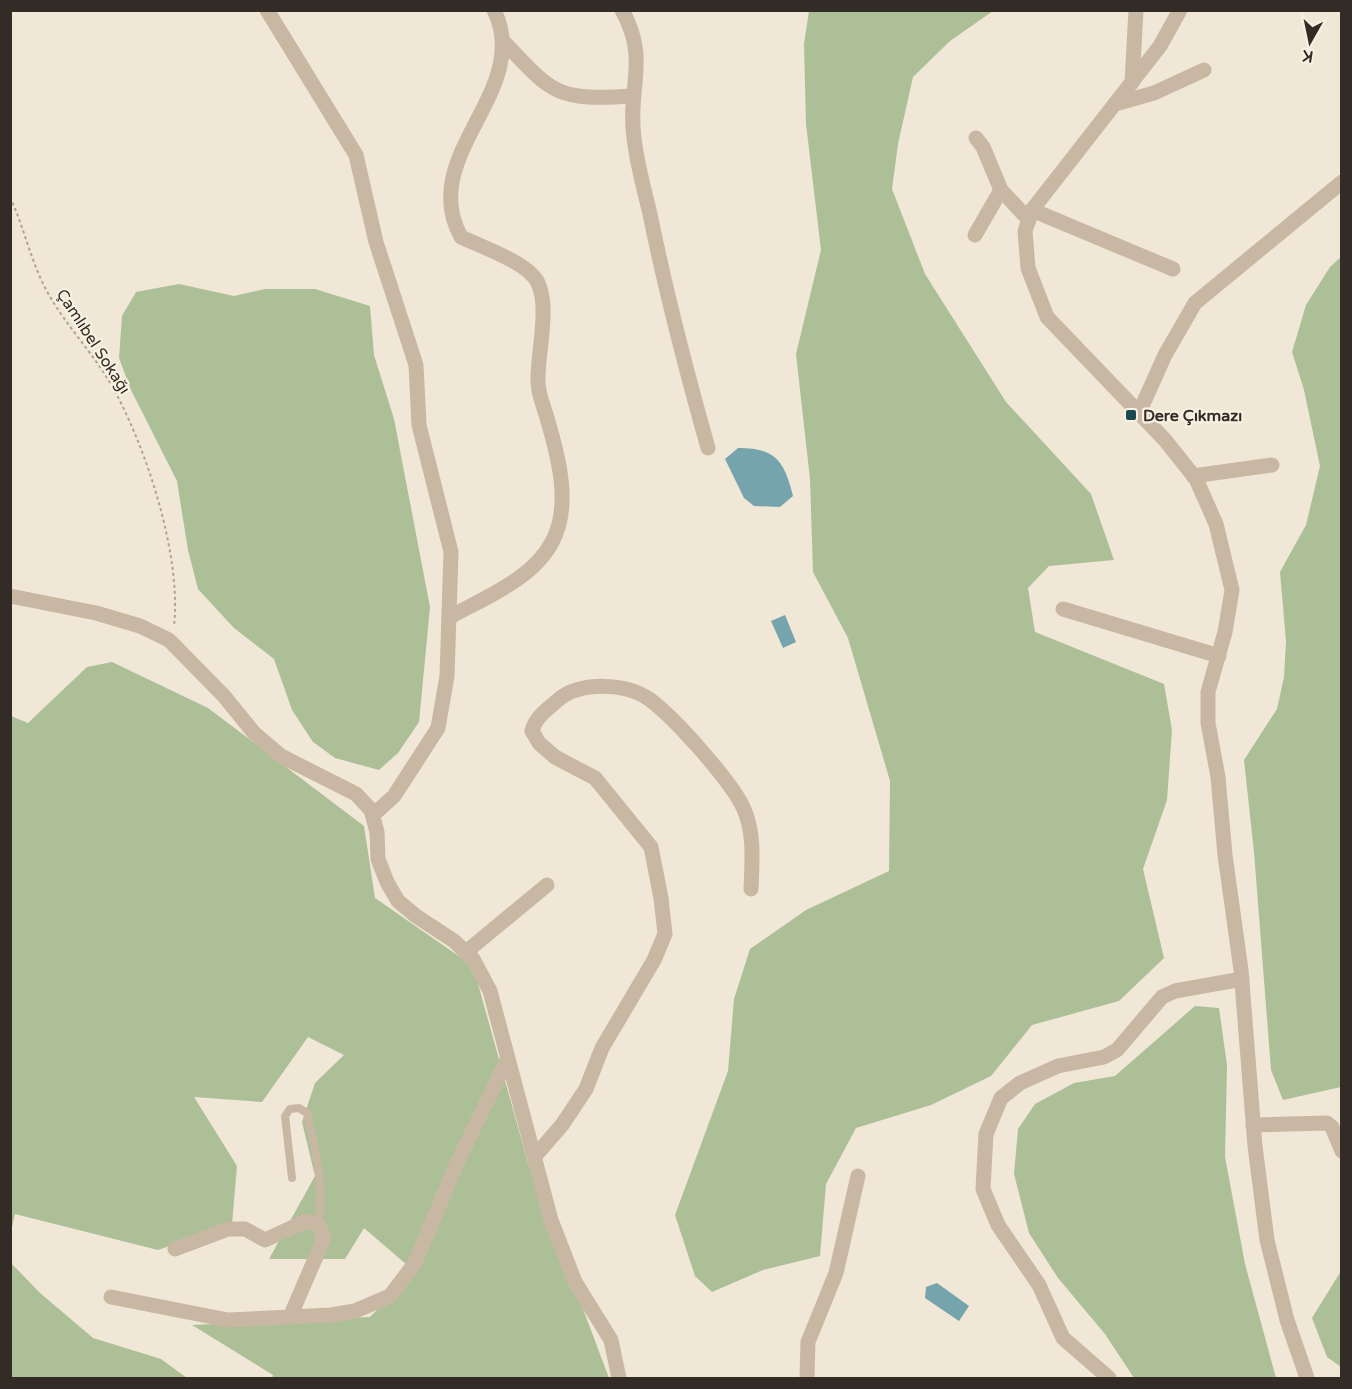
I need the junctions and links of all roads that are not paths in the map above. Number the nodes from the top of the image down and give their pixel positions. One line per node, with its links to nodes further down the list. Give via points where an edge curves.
1 (267, 10): 23 (street, via 356,155 376,242 416,365 419,425 451,552)
2 (494, 10): 6 (street)
3 (622, 10): 9 (street, via 638,53)
4 (1136, 10): 8 (street)
5 (1180, 10): 8 (street, via 1160,46)
6 (503, 41): 9 (street, via 538,78 560,94 595,99); 23 (street, via 503,63 452,176 450,210 460,237 503,256 538,282 542,296 538,384 562,480 559,517 551,545 530,568)
7 (1203, 70): 10 (street, via 1154,93)
8 (1132, 82): 10 (street)
9 (632, 96): 18 (street, via 634,138 668,302)
10 (1115, 104): 14 (street)
11 (976, 138): 13 (street)
12 (1341, 182): 17 (street, via 1195,303 1165,355)
13 (1001, 190): 14 (street); 15 (street)
14 (1031, 215): 16 (street); 17 (street, via 1025,231 1028,268 1047,317)
15 (975, 235)
16 (1173, 269)
17 (1139, 413): 20 (street)
18 (708, 448)
19 (1272, 465): 20 (street)
20 (1193, 476): 24 (street, via 1216,524 1232,590)
21 (10, 596): 25 (street, via 96,613 140,626 169,640 254,733 281,756 356,794)
22 (1063, 609): 24 (street)
23 (450, 617): 25 (street, via 447,676 438,728 394,796)
24 (1219, 656): 29 (street, via 1208,692 1208,723)
25 (373, 815): 28 (street, via 378,859 398,901)
26 (547, 885): 28 (street)
27 (752, 889): 33 (street, via 750,831 743,807 706,756 648,698 596,685 580,688 562,696 534,722 532,731 539,743 555,757 595,778 651,847 664,934 654,960 602,1048 586,1089)
28 (466, 952): 30 (street, via 490,991)
29 (1242, 979): 31 (street); 42 (street, via 1162,997 1117,1050 1104,1057 1058,1066 1020,1083 1001,1098 986,1134 983,1189 998,1225 1039,1285 1064,1338)
30 (507, 1060): 33 (street); 39 (street, via 457,1163 415,1263 390,1296 355,1311)
31 (1253, 1125): 32 (street, via 1327,1123); 43 (street, via 1267,1240 1287,1320)
32 (1341, 1151)
33 (535, 1156): 40 (street, via 551,1220 575,1282 611,1340)
34 (858, 1176): 41 (street, via 836,1273 808,1342)
35 (292, 1178): 36 (lane, via 285,1116 290,1109 299,1108 307,1113 319,1169)
36 (318, 1224): 37 (street, via 306,1221 265,1240 245,1229 228,1229); 39 (street, via 324,1238)
37 (175, 1249)
38 (111, 1297): 39 (street, via 228,1320)
39 (290, 1317)
40 (619, 1378)
41 (807, 1378)
42 (1109, 1378)
43 (1308, 1378)

